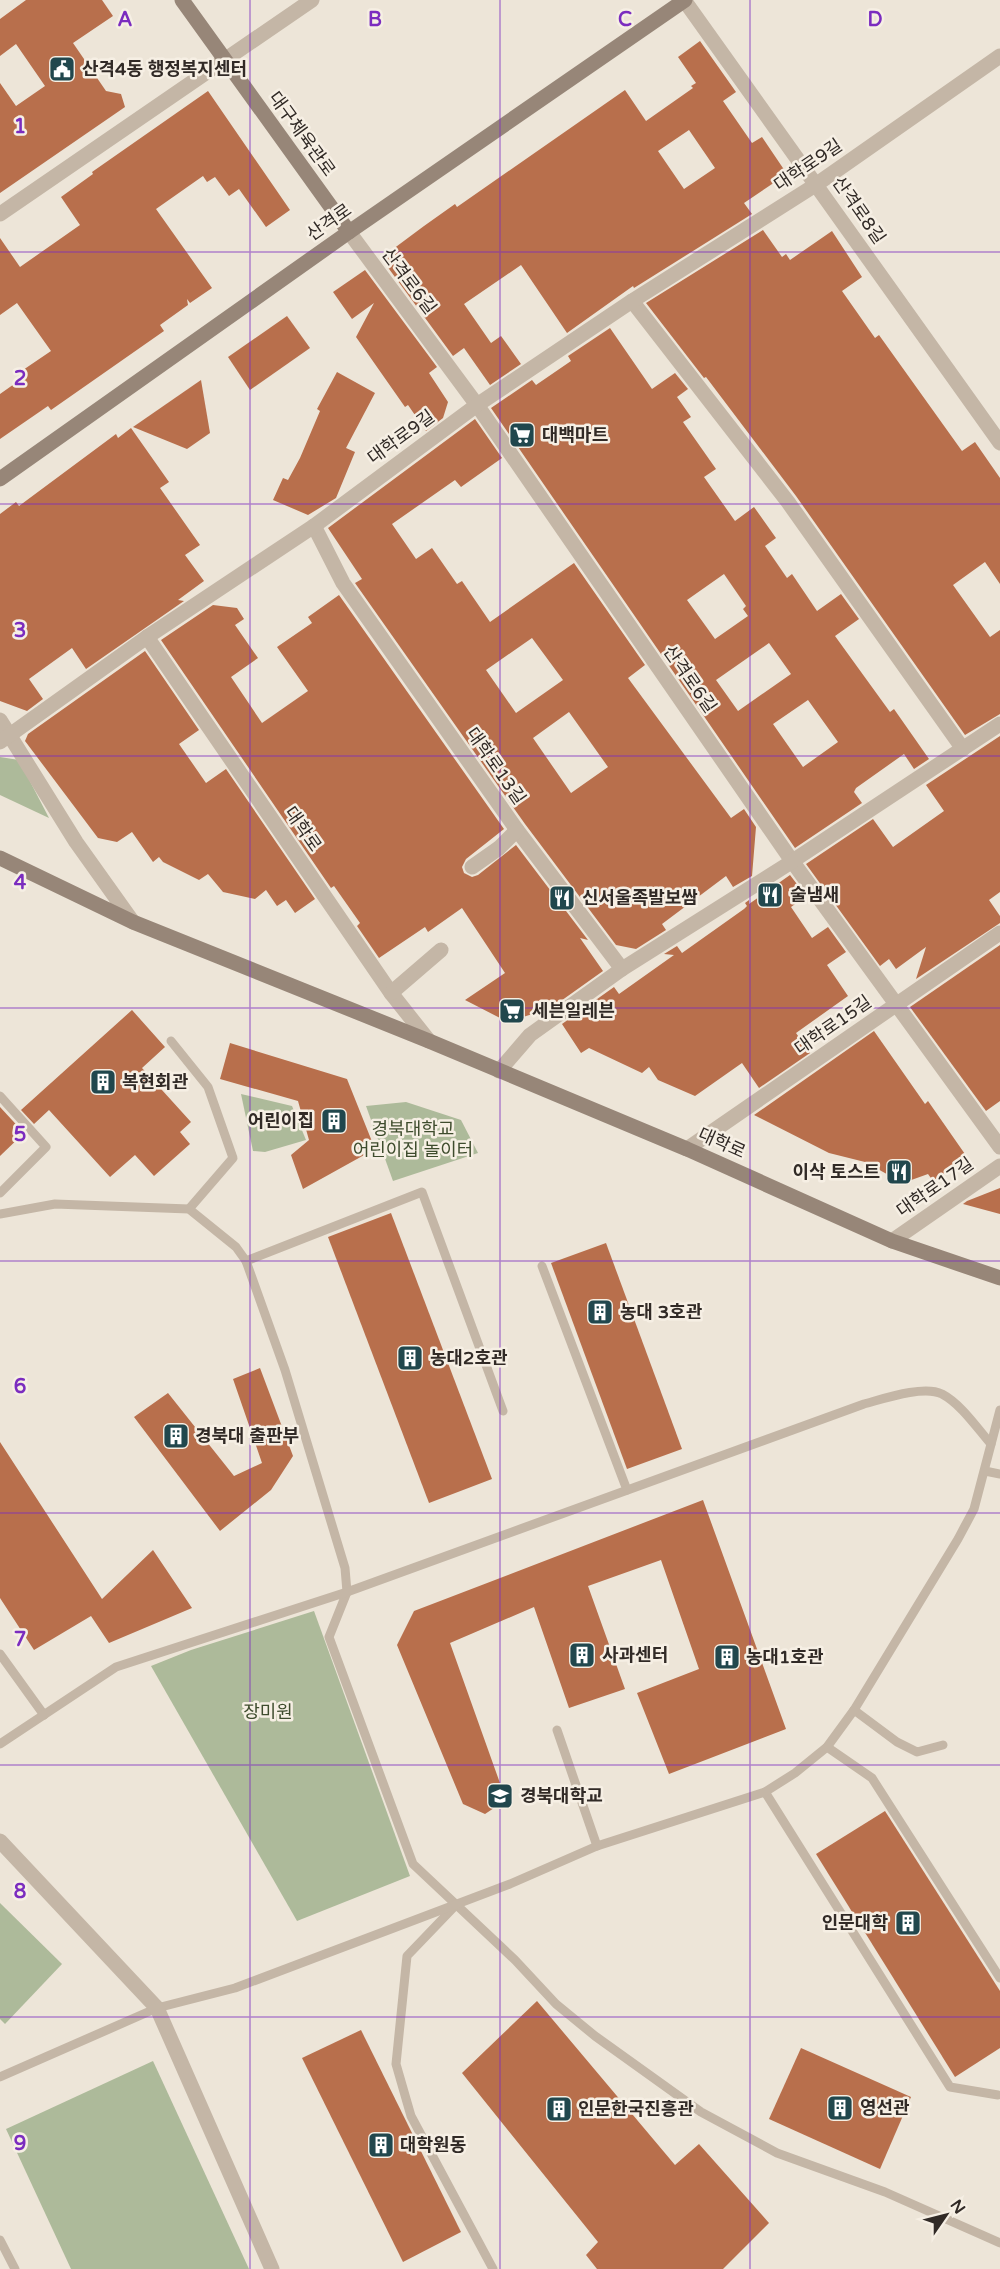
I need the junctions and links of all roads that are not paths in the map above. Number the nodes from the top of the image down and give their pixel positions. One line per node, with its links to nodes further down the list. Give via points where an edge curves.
1 (182, 0): 5 (street, 대구체육관로)
2 (312, 0): 5 (street)
3 (684, 0): 6 (street, 산격로8길); 8 (street, 산격로)
4 (1000, 56): 6 (street, 대학로9길)
5 (226, 60): 7 (street); 8 (street, 대구체육관로)
6 (817, 184): 9 (street, 대학로9길); 11 (street, 산격로8길)
7 (0, 214)
8 (349, 232): 10 (street, 산격로6길); 12 (street, 산격로)
9 (632, 301): 10 (street, 대학로9길); 18 (street, via 779,490)
10 (477, 405): 13 (street, 대학로9길); 21 (street, 산격로6길)
11 (1000, 443)
12 (0, 479)
13 (314, 526): 14 (street, 대학로9길); 19 (street, 대학로13길, via 343,583)
14 (147, 637): 17 (street, 대학로9길); 27 (street, 대학로)
15 (0, 720): 17 (street)
16 (1000, 724): 18 (street)
17 (5, 739): 23 (street)
18 (963, 749): 21 (street)
19 (517, 830): 22 (street); 26 (street, 대학로13길)
20 (0, 858): 23 (street, 대학로)
21 (792, 861): 26 (street); 28 (street, 산격로6길)
22 (472, 867)
23 (133, 922): 30 (street, 대학로)
24 (1000, 933): 28 (street, 대학로15길)
25 (441, 950): 27 (street)
26 (622, 969): 31 (street, via 530,1035)
27 (391, 993): 30 (street, 대학로)
28 (898, 1004): 33 (street, 산격로6길); 34 (street, 대학로15길)
29 (171, 1041): 39 (lane, via 208,1087 233,1158)
30 (429, 1041): 31 (street, 대학로)
31 (499, 1071): 34 (street, 대학로)
32 (0, 1096): 38 (lane, via 46,1147)
33 (1000, 1147)
34 (687, 1149): 41 (street, 대학로)
35 (1000, 1166): 37 (street, 대학로17길)
36 (1000, 1174): 37 (street)
37 (979, 1180): 41 (street, 대학로17길)
38 (0, 1192)
39 (189, 1209): 40 (lane, via 55,1204); 42 (lane, via 236,1246)
40 (0, 1214)
41 (892, 1240): 44 (street, 대학로)
42 (246, 1261): 46 (lane, via 422,1192); 51 (lane, via 289,1381 345,1568)
43 (542, 1266): 50 (lane)
44 (1000, 1278)
45 (1000, 1410): 47 (lane)
46 (503, 1411)
47 (991, 1444): 48 (lane); 50 (lane, via 965,1413 942,1394 928,1391 864,1404)
48 (985, 1471): 49 (lane); 53 (lane, via 974,1509 958,1539)
49 (1000, 1474)
50 (627, 1490): 51 (lane)
51 (346, 1592): 54 (lane, via 116,1667); 62 (lane, via 329,1637 413,1864)
52 (0, 1654): 54 (lane)
53 (854, 1710): 57 (lane, via 917,1752); 58 (lane)
54 (44, 1715): 56 (lane)
55 (557, 1730): 61 (lane)
56 (0, 1744)
57 (943, 1745)
58 (827, 1747): 59 (lane); 63 (lane, via 872,1778)
59 (765, 1792): 61 (lane); 66 (lane, via 950,2087)
60 (0, 1841): 64 (street)
61 (597, 1845): 62 (lane)
62 (455, 1905): 64 (lane, via 218,1994); 68 (lane, via 579,2023 701,2112 777,2153 885,2192); 71 (lane, via 407,1956 396,2064 411,2116)
63 (1000, 1978)
64 (157, 2008): 65 (lane); 70 (street)
65 (0, 2077)
66 (999, 2094)
67 (0, 2240): 69 (lane)
68 (1000, 2244)
69 (15, 2269)
70 (272, 2269)
71 (493, 2269)

